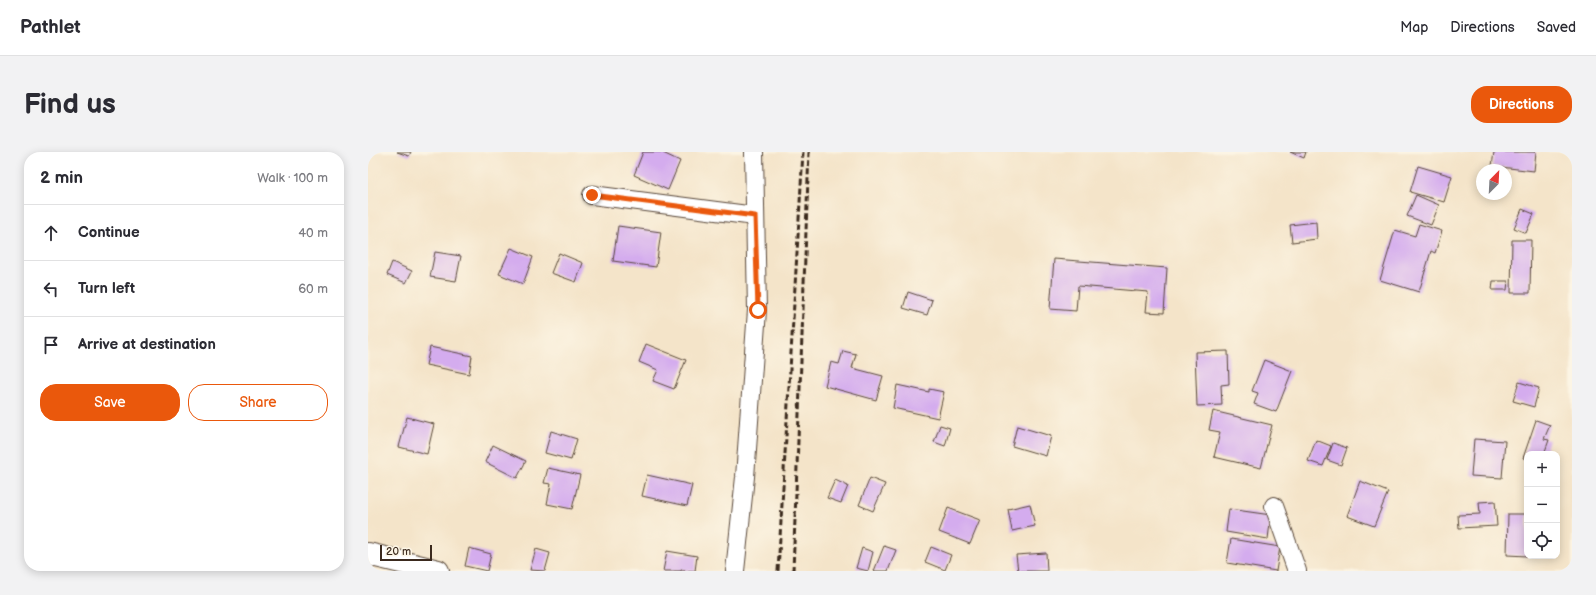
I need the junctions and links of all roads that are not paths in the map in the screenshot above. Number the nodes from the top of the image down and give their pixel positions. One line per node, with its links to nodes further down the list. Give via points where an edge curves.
1 (754, 152): 3 (street)
2 (592, 195): 3 (street)
3 (755, 216): 7 (street, via 758,310)
4 (1274, 506): 8 (street)
5 (368, 554): 6 (street)
6 (438, 571)
7 (735, 571)
8 (1297, 571)

